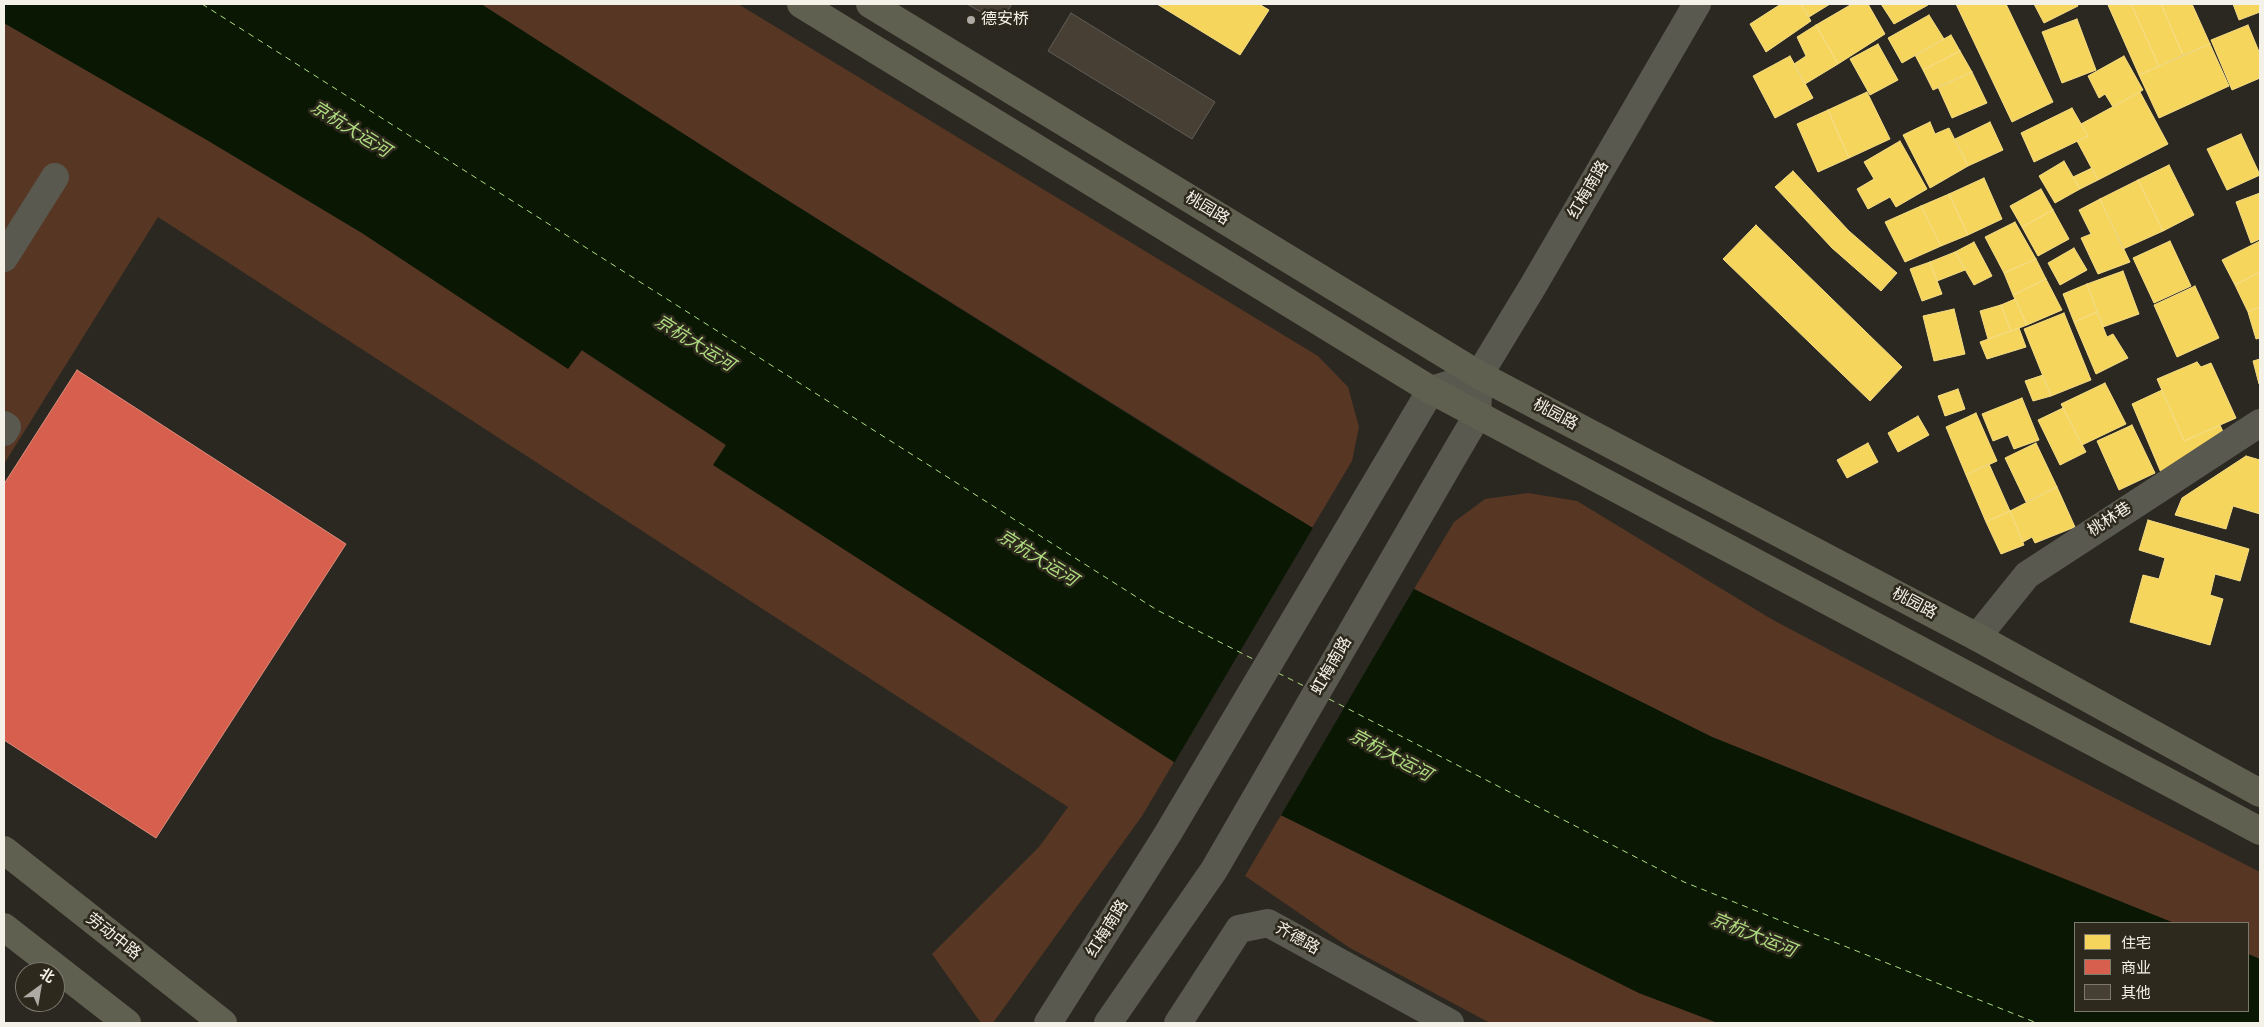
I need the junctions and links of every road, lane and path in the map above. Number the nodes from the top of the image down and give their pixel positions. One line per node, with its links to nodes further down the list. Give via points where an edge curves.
1 (801, 4): 7 (main road)
2 (870, 4): 6 (main road, 桃园路)
3 (1697, 4): 6 (street, 红梅南路)
4 (55, 177): 5 (street)
5 (4, 258)
6 (1479, 375): 7 (street); 8 (street, 红梅南路); 13 (main road, 桃园路)
7 (1431, 390): 8 (main road); 20 (street, 红梅南路, via 1167,836)
8 (1477, 416): 12 (street, 红梅南路); 15 (main road)
9 (2260, 422): 13 (street, 桃林巷, via 2027,575)
10 (4, 425): 11 (street, via 7,427)
11 (4, 432)
12 (1450, 462): 21 (street, 虹梅南路, via 1214,870)
13 (1977, 637): 14 (main road, 桃园路)
14 (2260, 793)
15 (2260, 831)
16 (4, 850): 19 (main road, 劳动中路)
17 (4, 927): 18 (main road)
18 (127, 1023)
19 (223, 1023)
20 (1048, 1023)
21 (1108, 1023)
22 (1178, 1023): 23 (street, 齐德路, via 1239,929 1268,924)
23 (1450, 1023)

